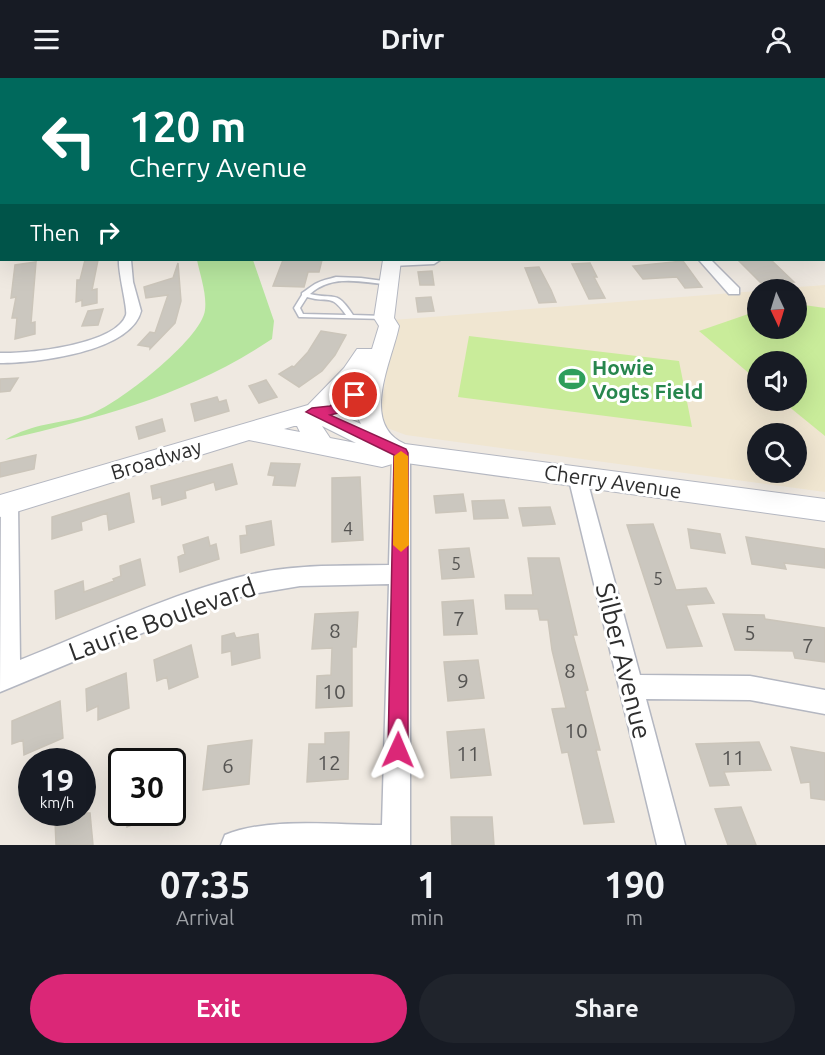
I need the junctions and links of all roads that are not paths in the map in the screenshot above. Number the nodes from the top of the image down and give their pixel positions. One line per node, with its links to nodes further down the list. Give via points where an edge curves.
1 (125, 261): 9 (street, via 134,314 121,332 77,347)
2 (392, 261): 4 (main road, Broadway)
3 (706, 261): 5 (street)
4 (389, 283): 6 (lane, via 325,279); 8 (main road, Broadway)
5 (734, 291)
6 (304, 294): 7 (lane, via 313,298 334,297); 7 (lane, via 297,308 301,316)
7 (350, 315): 8 (lane)
8 (384, 318): 10 (main road, Broadway, via 389,326); 11 (main road, Broadway, via 375,325 358,368)
9 (0, 358)
10 (375, 372): 11 (main road, Broadway, via 355,395 333,410); 14 (main road, via 368,414)
11 (312, 412): 12 (main road, Broadway); 13 (main road, via 309,427); 14 (main road, Cherry Avenue)
12 (248, 432): 13 (main road, Cherry Avenue); 16 (main road, Broadway)
13 (322, 445): 14 (main road, Cherry Avenue, via 382,457)
14 (392, 448): 15 (main road, Cherry Avenue); 18 (street)
15 (577, 476): 17 (main road, Cherry Avenue); 20 (street, Silber Avenue)
16 (4, 505): 19 (street)
17 (825, 510)
18 (401, 574): 19 (street, Laurie Boulevard, via 300,576 247,585 186,604); 22 (street)
19 (4, 678)
20 (631, 687): 21 (street, via 750,688); 24 (street, Silber Avenue)
21 (825, 702)
22 (396, 842): 23 (street, via 284,839)
23 (235, 845)
24 (671, 845)

